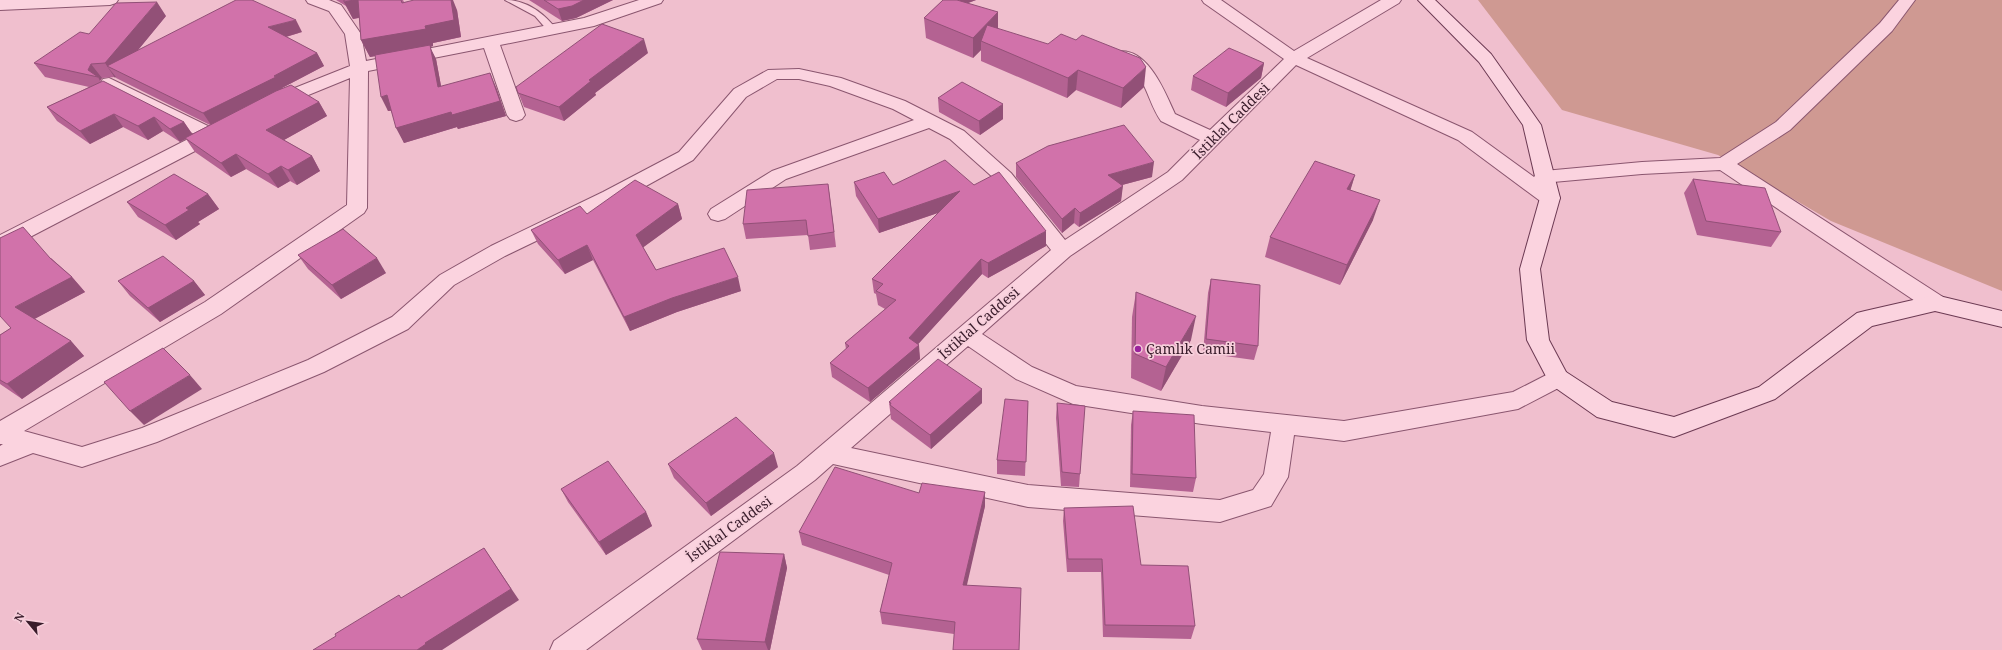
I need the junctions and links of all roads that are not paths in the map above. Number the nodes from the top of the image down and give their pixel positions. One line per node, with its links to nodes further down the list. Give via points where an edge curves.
1 (110, 0): 9 (street)
2 (314, 0): 14 (street, via 335,8 353,34)
3 (509, 0): 10 (lane, via 538,14)
4 (655, 0): 10 (street, via 588,22)
5 (1210, 0): 13 (street)
6 (1393, 0): 13 (street, İstiklal Caddesi)
7 (1426, 0): 23 (street, via 1485,58 1532,125)
8 (1907, 0): 22 (street, via 1886,27 1783,126)
9 (0, 5)
10 (552, 30): 11 (street)
11 (491, 42): 14 (street); 17 (street)
12 (1106, 49): 21 (street, via 1137,63 1154,86 1166,118)
13 (1294, 58): 21 (street, İstiklal Caddesi); 24 (street, via 1465,136)
14 (359, 68): 16 (street); 33 (street, via 357,208 213,308)
15 (109, 83): 20 (street)
16 (258, 110)
17 (516, 115)
18 (930, 121): 25 (street, via 779,175); 27 (street, via 957,135 1004,177); 34 (street, via 899,104 834,82 799,74 774,74 740,93 686,156 610,197 498,251 447,280 400,322 316,366 149,435 82,457)
19 (231, 124): 20 (street)
20 (211, 135): 26 (street)
21 (1213, 139): 27 (street, İstiklal Caddesi, via 1175,176)
22 (1724, 164): 23 (street); 28 (street)
23 (1544, 177): 24 (street)
24 (1550, 198): 31 (street, via 1530,269 1538,340)
25 (718, 214)
26 (0, 244)
27 (1062, 251): 30 (street, İstiklal Caddesi)
28 (1935, 303): 29 (street); 31 (street, via 1865,319 1767,393 1674,427 1605,410)
29 (2002, 319)
30 (966, 334): 32 (street, via 1024,373 1073,395 1202,415); 35 (street, İstiklal Caddesi)
31 (1558, 378): 32 (street, via 1518,400 1344,431)
32 (1284, 424): 35 (street, via 1276,478 1262,498 1220,511 1028,496)
33 (0, 433): 34 (street)
34 (33, 443): 36 (street)
35 (828, 453): 37 (street, İstiklal Caddesi, via 806,473)
36 (0, 456)
37 (568, 650)

